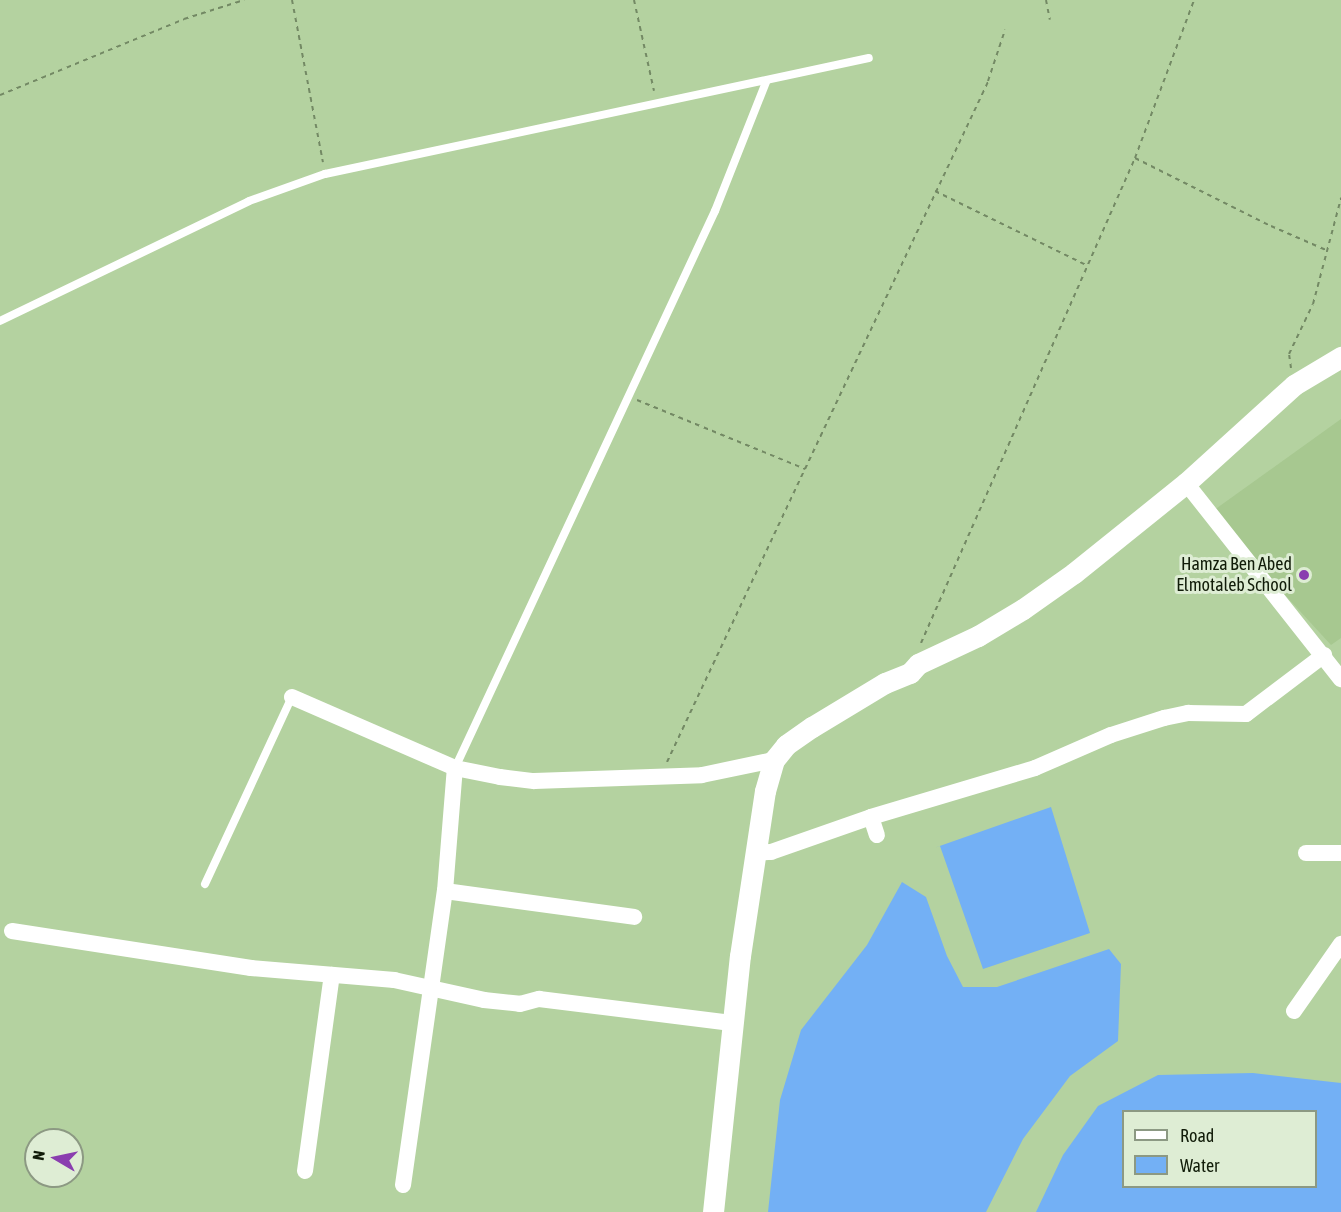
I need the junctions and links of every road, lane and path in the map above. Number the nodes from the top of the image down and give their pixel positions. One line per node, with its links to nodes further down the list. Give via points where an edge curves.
1 (244, 0): 10 (path, via 184,19)
2 (292, 0): 13 (path)
3 (634, 0): 11 (path)
4 (1046, 0): 6 (path)
5 (1194, 0): 12 (path)
6 (1050, 20)
7 (1005, 30): 14 (path, via 988,81)
8 (869, 58): 9 (lane)
9 (765, 82): 11 (lane); 21 (lane, via 715,212)
10 (0, 95)
11 (656, 103): 13 (lane)
12 (1135, 158): 16 (path); 17 (path)
13 (325, 174): 18 (lane, via 249,201)
14 (935, 191): 17 (path); 22 (path)
15 (1341, 198): 16 (path)
16 (1326, 250): 20 (path, via 1313,304 1289,354)
17 (1086, 265): 25 (path, via 917,652)
18 (0, 321)
19 (1341, 357): 20 (street)
20 (1294, 385): 23 (street)
21 (629, 397): 22 (path); 29 (lane)
22 (805, 469): 30 (path)
23 (1186, 483): 24 (street); 25 (street, via 1023,609 978,636)
24 (1324, 655): 26 (street); 31 (street, via 1246,714 1188,713 1164,718 1110,735 1035,768)
25 (918, 664): 28 (street, via 910,673 885,683 795,738)
26 (1341, 679)
27 (292, 697): 29 (street); 36 (lane)
28 (774, 760): 30 (street, via 702,775); 33 (street)
29 (455, 768): 30 (street, via 534,781); 37 (street)
30 (660, 776)
31 (871, 817): 32 (street); 33 (street, via 771,852)
32 (878, 835)
33 (755, 853): 44 (street)
34 (1306, 853): 35 (street)
35 (1341, 853)
36 (205, 884)
37 (446, 891): 38 (street); 42 (street)
38 (634, 917)
39 (12, 931): 41 (street, via 176,958)
40 (1341, 944): 43 (street)
41 (332, 975): 42 (street); 45 (street)
42 (430, 986): 44 (street, via 496,1002 520,1004 539,999); 46 (street)
43 (1294, 1011)
44 (732, 1023): 47 (street)
45 (304, 1171)
46 (403, 1185)
47 (713, 1212)

